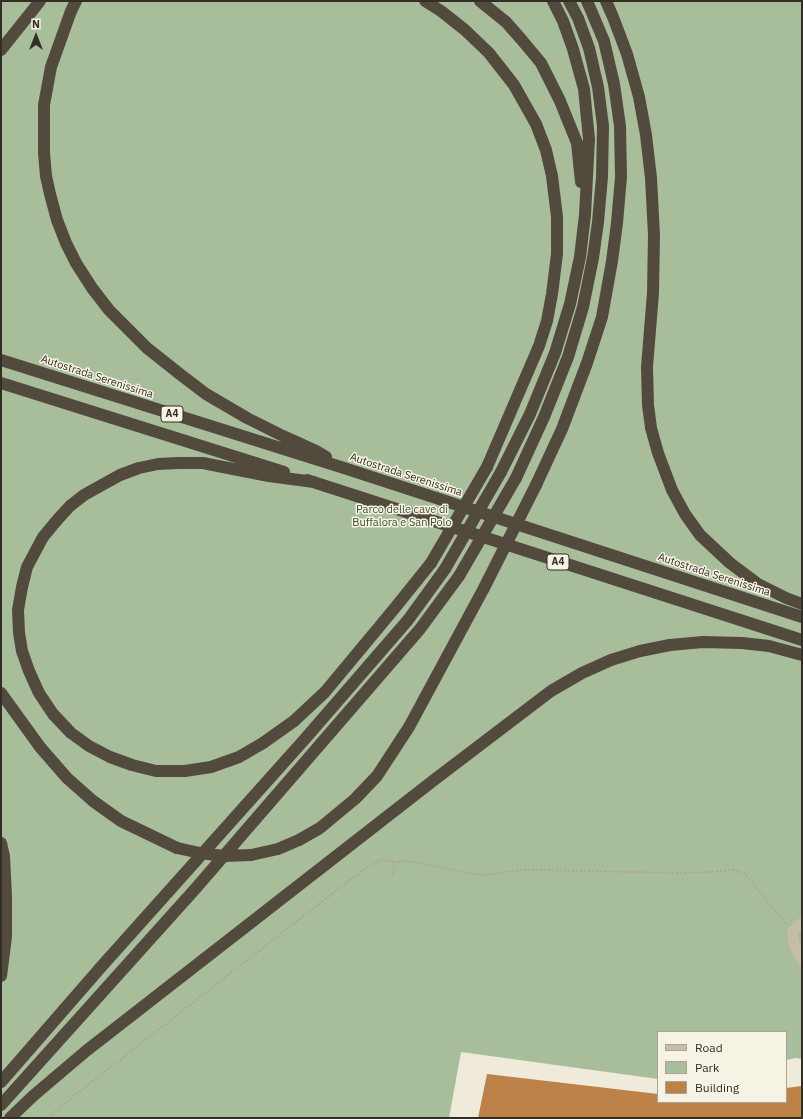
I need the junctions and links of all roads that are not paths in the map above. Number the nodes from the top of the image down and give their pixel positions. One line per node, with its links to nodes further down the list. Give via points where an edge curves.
1 (40, 1): 9 (highway)
2 (76, 1): 13 (highway, via 70,11 51,67 44,105 44,154 46,176 57,220 76,263 109,310 147,348 181,375 206,394 247,418 316,451)
3 (425, 1): 14 (highway, bridge, via 470,35 489,53 514,85 536,124 552,176 557,217 557,254 547,321 488,467 431,563 394,609 325,692 294,721 263,743 239,757 211,768 185,771 156,770 110,757 71,733 39,693 29,671 22,651 18,610 22,587 34,552 43,537 70,506 120,475 158,464 202,464)
4 (480, 1): 10 (highway, via 506,22 541,63 560,101 577,143)
5 (553, 1): 10 (highway, via 573,49 584,89 589,139)
6 (569, 1): 25 (highway, bridge, via 589,48 598,87 603,126 598,222 583,307 568,357 516,478 459,576 420,629 196,888)
7 (587, 1): 19 (highway, bridge, via 604,41 620,126 621,177 618,224 602,317 562,429 536,486 409,727 377,776 355,799 320,828 278,849 251,855 224,856 177,848 121,821 93,801 67,778 40,747)
8 (606, 1): 15 (highway, via 627,54 639,97 651,178 654,235 647,366 648,405 658,453 684,514 700,535 730,564 758,584)
9 (1, 50)
10 (585, 215): 24 (highway, bridge, via 580,257 570,304 530,414 501,472 445,569 408,620)
11 (1, 360): 13 (highway, Autostrada Serenissima / A4)
12 (1, 384): 14 (highway, A4)
13 (344, 468): 16 (highway, Autostrada Serenissima / A4)
14 (314, 482): 17 (highway, A4)
15 (802, 604)
16 (802, 617)
17 (802, 640)
18 (802, 655): 26 (highway, via 769,646 742,643 703,642 670,645 611,660 551,691 86,1051)
19 (1, 693)
20 (1, 843): 23 (highway, via 6,897 6,937)
21 (802, 923): 22 (street, via 793,931 795,946)
22 (802, 960)
23 (1, 976)
24 (1, 1082)
25 (1, 1105)
26 (10, 1118)

